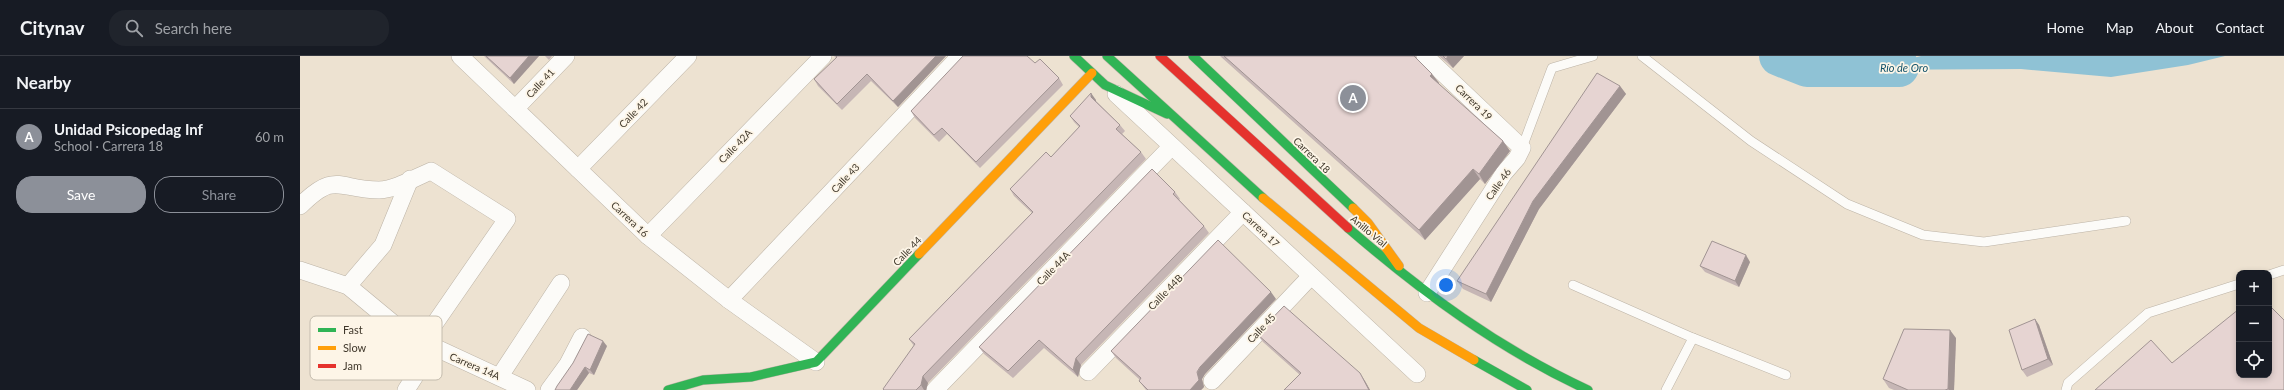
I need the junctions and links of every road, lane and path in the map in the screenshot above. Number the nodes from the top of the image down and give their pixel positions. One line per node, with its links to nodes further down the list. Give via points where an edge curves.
1 (460, 56): 15 (street, Carrera 16)
2 (566, 56): 15 (street, Calle 41)
3 (688, 56): 19 (street, Calle 42)
4 (823, 56): 24 (street, Calle 42A)
5 (960, 56): 35 (street, Calle 43)
6 (1074, 56): 13 (main road, Carrera 17)
7 (1107, 56): 16 (main road)
8 (1160, 56): 29 (main road, Anillo Víal, via 1280,169)
9 (1193, 56): 29 (main road, Carrera 18, via 1368,223)
10 (1426, 56): 18 (street, Carrera 19)
11 (1593, 56): 18 (lane, Calle 46, via 1552,68)
12 (1642, 56): 23 (lane, via 1751,141 1847,204 1924,235 1984,242)
13 (1092, 73): 14 (main road, Carrera 17); 41 (main road, Calle 44)
14 (1105, 85): 16 (main road, Carrera 17); 17 (street, Carrera 17)
15 (515, 109): 19 (street, Carrera 16)
16 (1171, 116): 53 (main road, via 1254,191 1419,328)
17 (1171, 147): 22 (street, Carrera 17); 52 (street, Calle 44A)
18 (1522, 148): 34 (street, Calle 46)
19 (578, 169): 24 (street, Carrera 16)
20 (410, 179): 21 (street, via 399,186 379,190 334,183 314,192); 33 (street, via 383,245); 37 (street, via 431,171 507,219)
21 (300, 206)
22 (1243, 212): 28 (street, Carrera 17); 42 (street, Callle 44B)
23 (2126, 221)
24 (648, 236): 35 (street, Carrera 16)
25 (300, 270): 33 (street, Carrera 14A)
26 (2284, 270): 27 (lane)
27 (2272, 274)
28 (1311, 276): 43 (street, Carrera 17); 46 (street, Calle 45)
29 (1407, 277): 34 (main road, Anillo Víal)
30 (561, 283): 47 (street)
31 (1573, 285): 39 (lane)
32 (2236, 285): 56 (lane, via 2148,313 2068,383)
33 (348, 286): 36 (street, Carrera 14A)
34 (1427, 293): 54 (main road, Anillo Víal, via 1489,337)
35 (729, 300): 41 (street, Carrera 16)
36 (384, 316)
37 (442, 323)
38 (582, 337): 50 (street, via 568,364)
39 (1693, 338): 44 (lane); 55 (lane)
40 (442, 352): 47 (street, Carrera 14A)
41 (816, 362): 51 (main road, via 751,377 703,380)
42 (1088, 372)
43 (1417, 374)
44 (1786, 375)
45 (411, 380): 48 (street)
46 (1212, 381)
47 (505, 383): 49 (street, Carrera 14A)
48 (406, 390)
49 (527, 390)
50 (549, 390)
51 (668, 390)
52 (935, 390)
53 (1527, 390)
54 (1588, 390)
55 (1666, 390)
56 (2066, 390)

